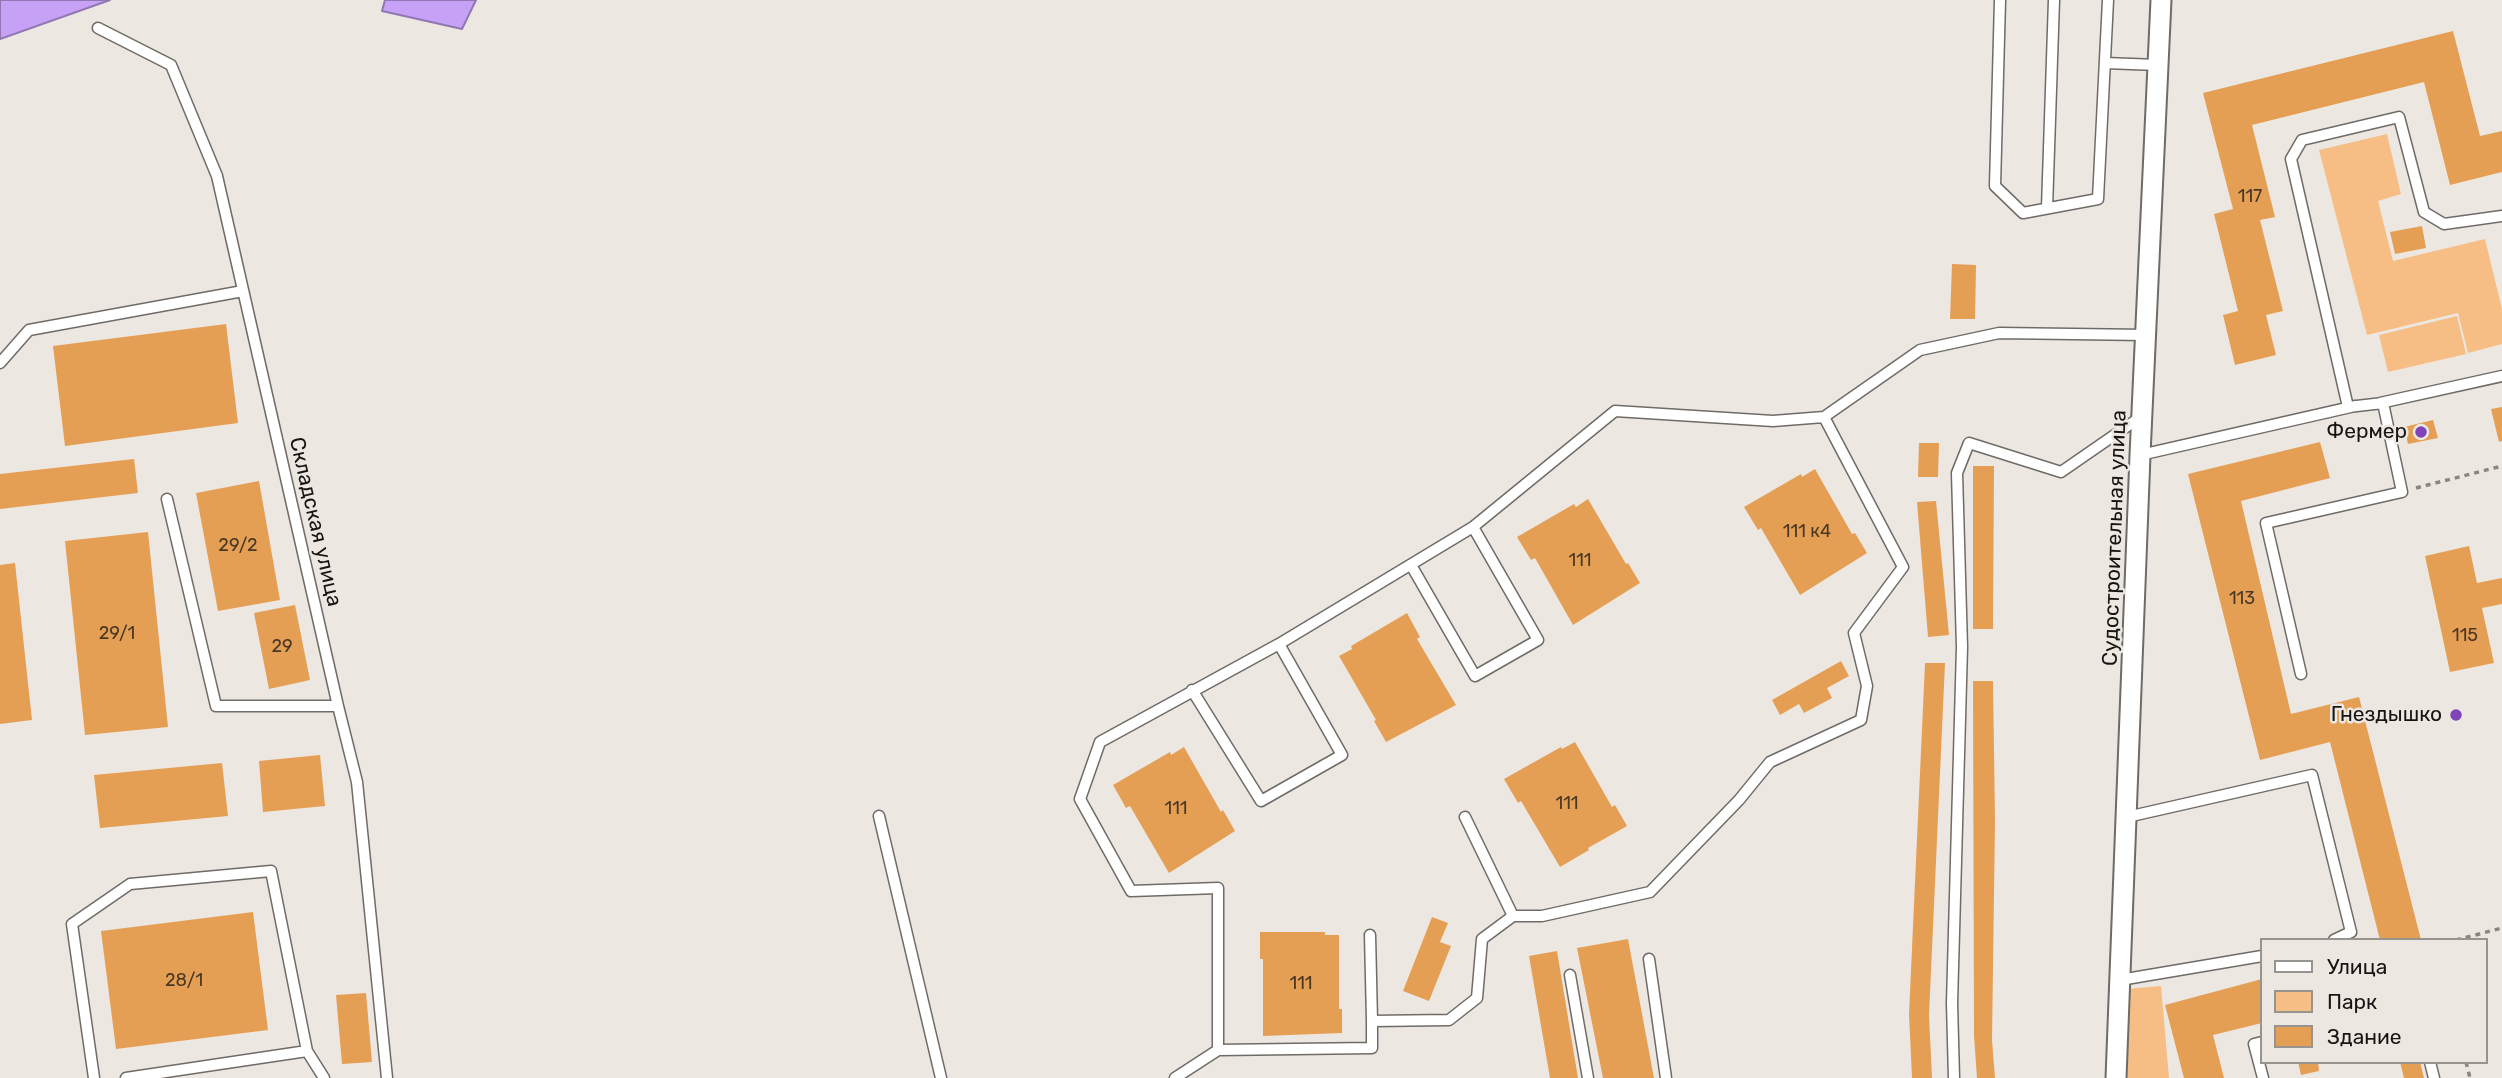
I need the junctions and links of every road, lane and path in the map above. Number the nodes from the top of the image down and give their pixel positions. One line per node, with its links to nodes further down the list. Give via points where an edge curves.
1 (2000, 0): 8 (lane, via 1994,187 2023,212)
2 (2054, 0): 8 (lane)
3 (2108, 0): 6 (lane)
4 (2161, 0): 7 (street, Судостроительная улица)
5 (98, 28): 10 (lane, Складская улица, via 171,65 217,176)
6 (2105, 63): 7 (lane); 8 (lane, via 2098,200)
7 (2158, 65): 11 (street, Судостроительная улица)
8 (2047, 208)
9 (2502, 216): 15 (lane, via 2444,225 2424,212 2399,117 2302,140 2291,159)
10 (243, 291): 12 (lane, via 29,331); 27 (lane, Складская улица)
11 (2146, 335): 16 (street, Судостроительная улица); 17 (lane, via 1999,333 1920,350)
12 (0, 363)
13 (2502, 376): 14 (lane)
14 (2383, 403): 15 (lane); 20 (lane)
15 (2348, 407): 18 (lane)
16 (2142, 415): 18 (street, Судостроительная улица); 52 (lane, via 2061,472 1969,443 1957,473 1962,648)
17 (1824, 417): 22 (lane, via 1773,421 1615,411); 31 (lane, via 1903,567 1854,633 1867,686 1861,720 1770,762 1650,892 1542,916)
18 (2140, 455): 30 (street, Судостроительная улица)
19 (2502, 466): 20 (path)
20 (2402, 492): 25 (lane, via 2266,523)
21 (167, 499): 27 (lane, via 216,706)
22 (1473, 527): 23 (lane); 23 (lane, via 1538,640 1475,676)
23 (1411, 565): 24 (lane)
24 (1279, 644): 26 (lane); 26 (lane, via 1342,755 1261,801)
25 (2301, 674)
26 (1192, 690): 42 (lane, via 1100,742 1080,799 1131,891 1218,888)
27 (338, 706): 47 (lane, Складская улица, via 357,782)
28 (879, 817): 48 (lane)
29 (1465, 817): 31 (lane)
30 (2127, 817): 34 (lane, via 2312,775 2351,932); 39 (street, Судостроительная улица)
31 (1513, 916): 40 (lane, via 1482,939 1477,998 1449,1020)
32 (2502, 928): 35 (path)
33 (1370, 935): 40 (lane)
34 (2338, 938)
35 (2464, 938)
36 (2260, 956): 39 (lane)
37 (1649, 959): 51 (lane)
38 (1570, 975): 50 (lane)
39 (2120, 980): 53 (street, Судостроительная улица)
40 (1372, 1021): 42 (lane, via 1372,1048)
41 (2260, 1042): 54 (lane, via 2254,1044)
42 (1218, 1050): 49 (lane)
43 (307, 1051): 44 (lane, via 271,871 130,884 72,924); 45 (lane); 46 (lane)
44 (94, 1078)
45 (126, 1078)
46 (324, 1078)
47 (387, 1078)
48 (941, 1078)
49 (1175, 1078)
50 (1588, 1078)
51 (1666, 1078)
52 (1954, 1078)
53 (2116, 1078)
54 (2263, 1078)

